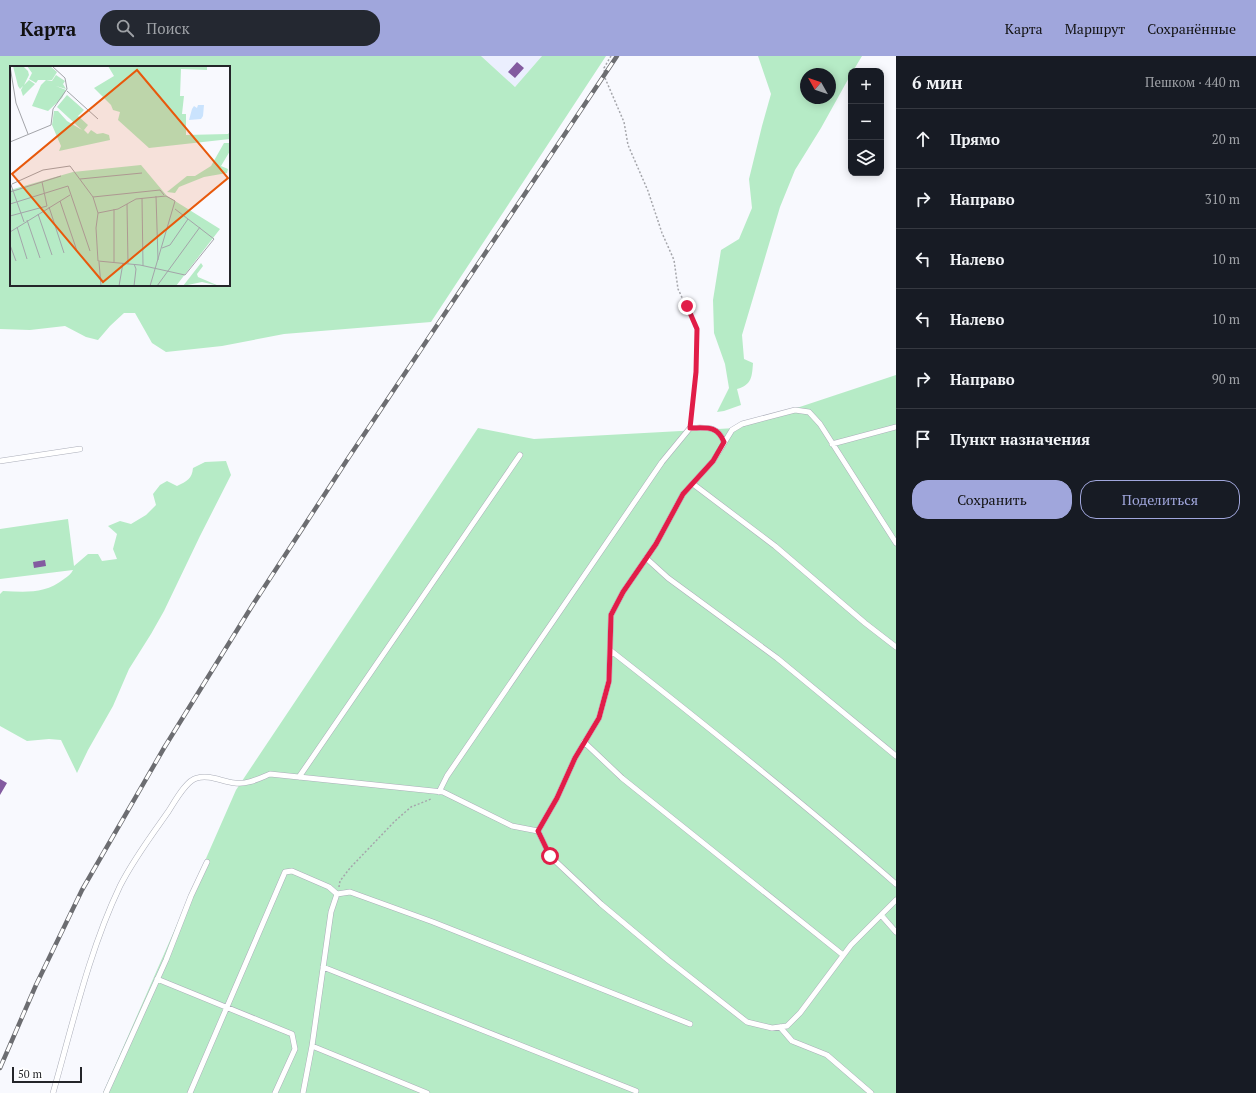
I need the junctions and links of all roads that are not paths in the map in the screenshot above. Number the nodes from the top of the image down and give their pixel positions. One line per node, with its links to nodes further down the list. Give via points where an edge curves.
1 (896, 427): 3 (lane)
2 (724, 442): 3 (lane, via 732,430 742,424 795,410 809,412); 7 (lane, via 713,461); 15 (lane, via 718,432 711,428 690,428 662,462 447,776)
3 (832, 444): 8 (lane)
4 (80, 449): 6 (lane)
5 (520, 455): 14 (lane)
6 (0, 461)
7 (693, 484): 9 (lane, via 683,494); 10 (lane, via 774,546)
8 (896, 543)
9 (646, 558): 11 (lane, via 611,615); 13 (lane, via 668,578 777,658)
10 (896, 647)
11 (610, 650): 12 (lane, via 609,681 599,718); 18 (lane, via 803,805)
12 (584, 742): 16 (lane); 23 (lane, via 622,778)
13 (896, 756)
14 (299, 777): 15 (lane); 31 (lane, via 270,774 237,784 205,777 196,778 186,786 143,848 104,922)
15 (439, 792): 16 (lane, via 512,826)
16 (538, 831): 28 (lane, via 550,856 601,904 668,960 748,1022 772,1028)
17 (207, 862): 25 (lane)
18 (896, 884)
19 (337, 894): 24 (lane, via 331,912); 26 (lane, via 329,886 292,871 285,872); 27 (lane, via 350,892 433,922)
20 (896, 900): 21 (lane)
21 (881, 915): 22 (lane); 23 (lane)
22 (896, 932)
23 (843, 955): 28 (lane, via 800,1013 787,1026)
24 (323, 967): 29 (lane); 30 (lane)
25 (157, 979): 26 (lane); 32 (lane)
26 (226, 1008): 33 (lane); 34 (lane, via 292,1034 295,1049)
27 (690, 1024)
28 (780, 1027): 37 (lane, via 792,1040 827,1055)
29 (312, 1046): 35 (lane); 36 (lane)
30 (636, 1091)
31 (54, 1093)
32 (106, 1093)
33 (190, 1093)
34 (275, 1093)
35 (303, 1093)
36 (427, 1093)
37 (871, 1093)

